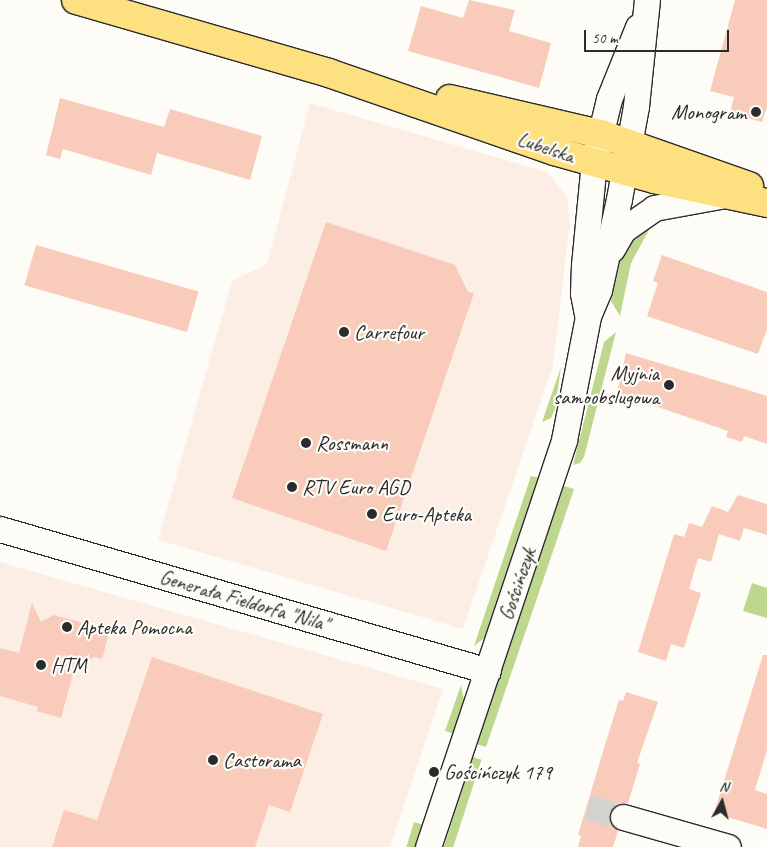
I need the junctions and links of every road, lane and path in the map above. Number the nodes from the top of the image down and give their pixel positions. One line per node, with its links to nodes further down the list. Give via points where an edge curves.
1 (76, 0): 3 (main road, Lubelska)
2 (647, 2): 4 (street, Gościńczyk, via 609,99); 5 (street, Gościńczyk, via 644,52)
3 (329, 73): 4 (main road, Lubelska); 6 (main road, Lubelska)
4 (601, 134): 5 (main road, Lubelska); 6 (street, Gościńczyk)
5 (629, 143): 7 (street, Gościńczyk); 8 (main road, Lubelska)
6 (594, 162): 7 (main road, Lubelska); 12 (street, Gościńczyk, via 584,265 583,293)
7 (624, 170): 9 (main road, Lubelska); 11 (street, Gościńczyk)
8 (767, 192)
9 (726, 195): 10 (main road, Lubelska); 11 (street, Gościńczyk, via 654,208 623,230)
10 (767, 203)
11 (608, 258): 12 (street, Gościńczyk)
12 (588, 316): 14 (street, Gościńczyk, via 579,377 560,457)
13 (0, 529): 14 (street, Generała Fieldorfa "Nila")
14 (488, 671): 16 (street, Gościńczyk)
15 (623, 817): 17 (street)
16 (428, 847)
17 (728, 847)

